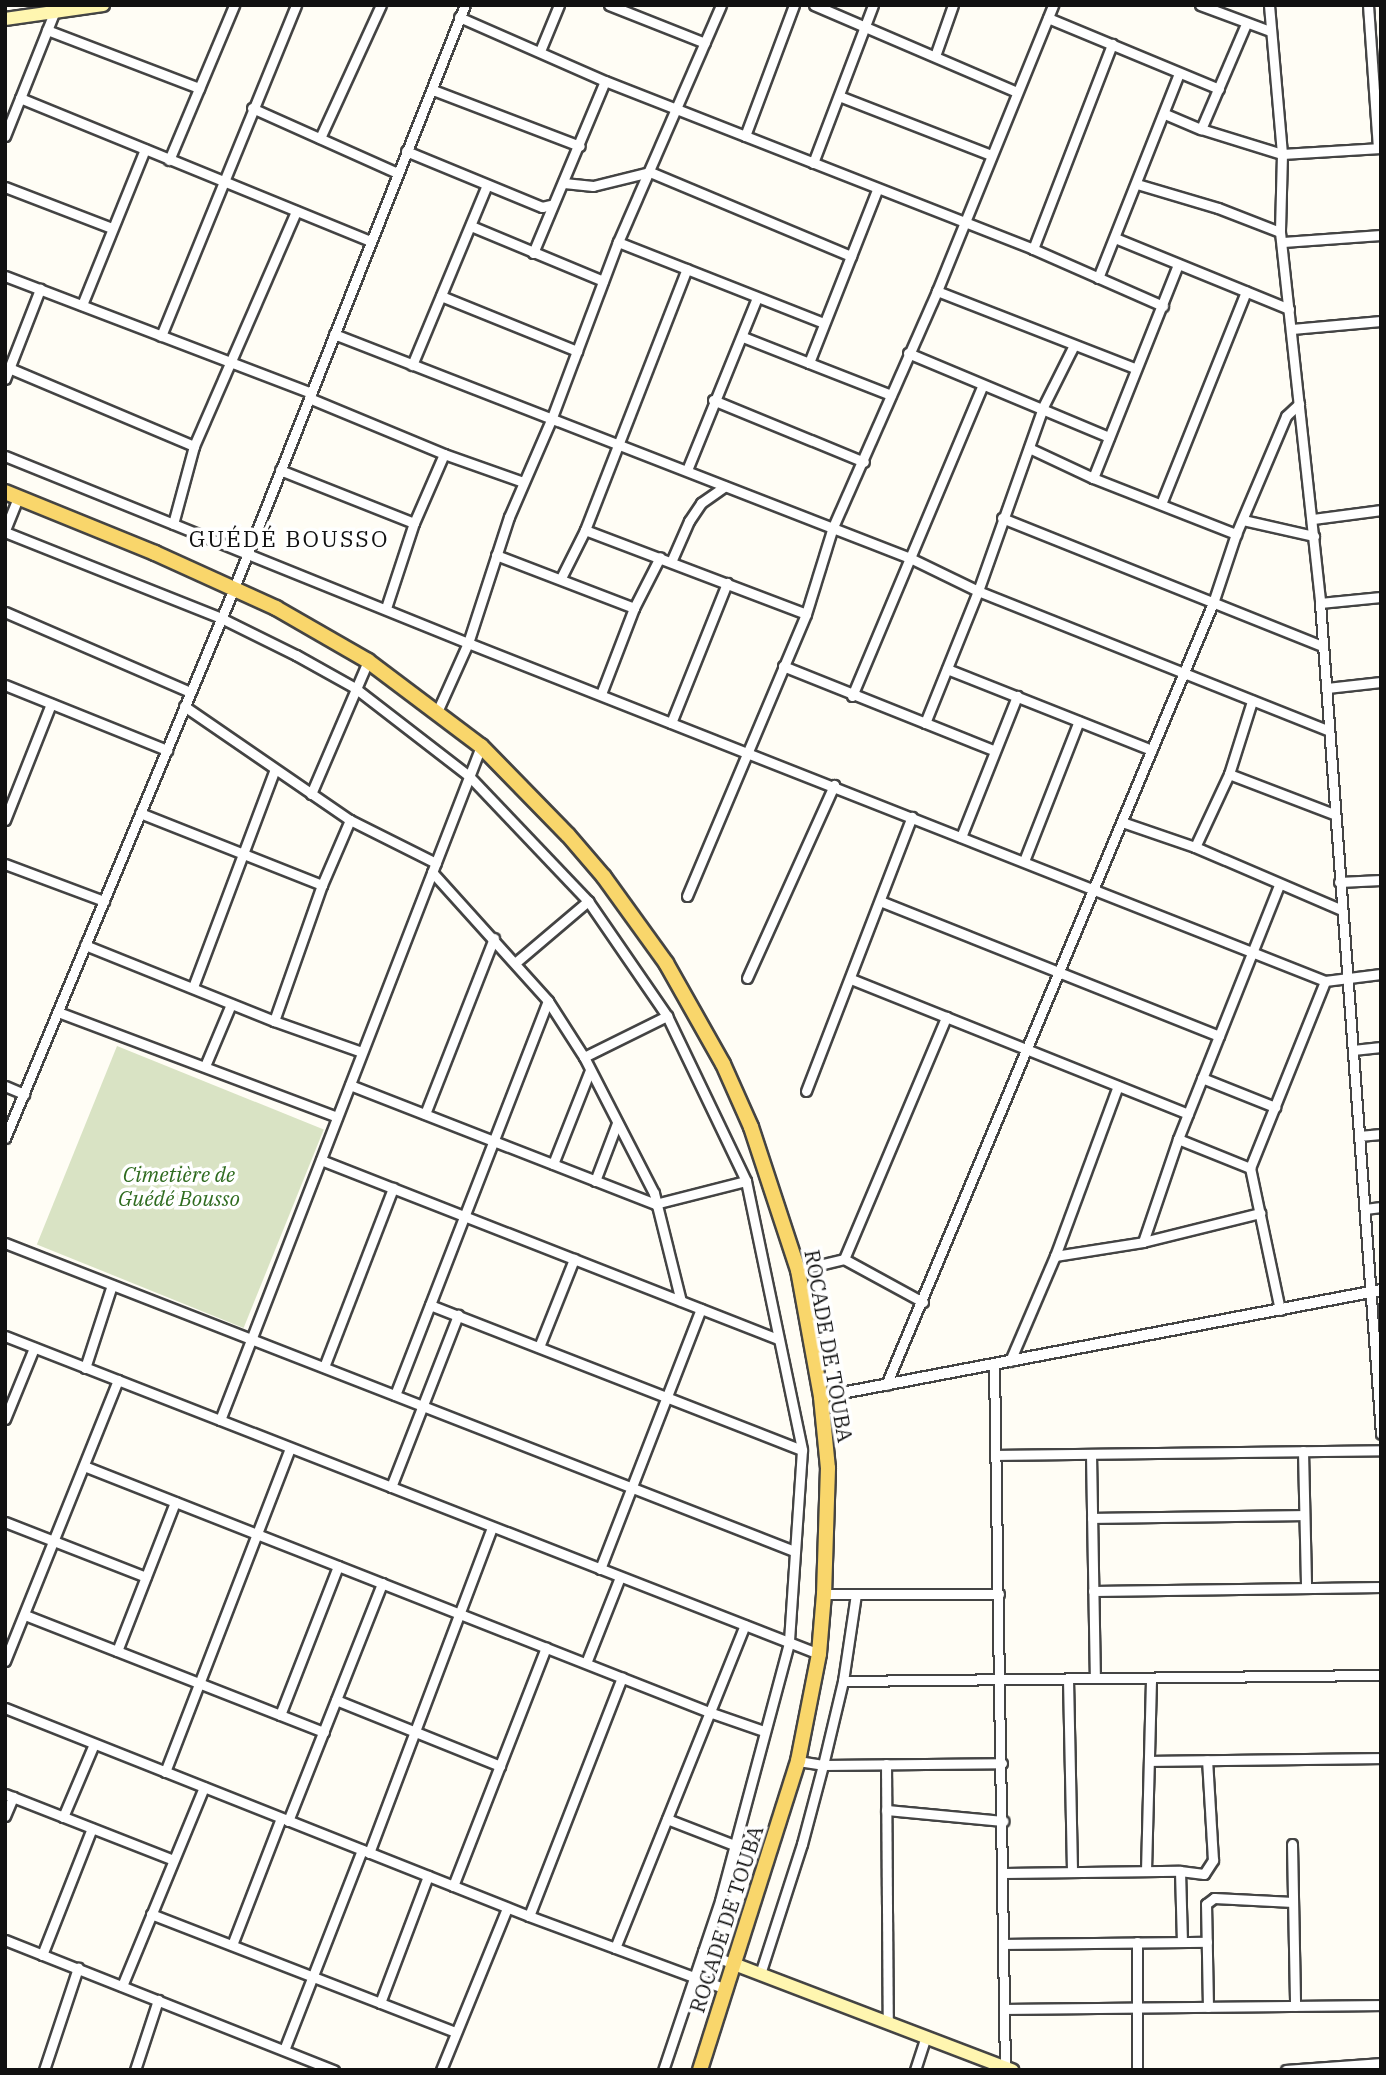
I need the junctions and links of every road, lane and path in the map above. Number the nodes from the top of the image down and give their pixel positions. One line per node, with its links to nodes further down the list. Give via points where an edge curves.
1 (103, 5): 17 (main road)
2 (234, 5): 31 (street)
3 (296, 5): 38 (street)
4 (381, 5): 44 (street)
5 (465, 5): 18 (street)
6 (559, 5): 27 (street)
7 (610, 5): 25 (street)
8 (721, 5): 25 (street)
9 (794, 5): 43 (street)
10 (814, 5): 22 (street)
11 (873, 5): 22 (street)
12 (953, 5): 28 (street)
13 (1053, 5): 20 (street)
14 (1200, 5): 21 (street)
15 (1269, 5): 24 (street)
16 (1368, 5): 37 (street)
17 (55, 8): 19 (main road); 23 (street)
18 (459, 17): 27 (street); 33 (street)
19 (5, 19)
20 (1048, 19): 26 (street); 34 (street)
21 (1246, 24): 24 (street); 32 (street)
22 (863, 28): 28 (street); 35 (street)
23 (47, 30): 31 (street); 36 (street)
24 (1270, 30): 49 (street)
25 (705, 43): 39 (street)
26 (1112, 44): 29 (street); 71 (street)
27 (540, 51): 30 (street)
28 (935, 56): 34 (street)
29 (1178, 73): 32 (street); 40 (street)
30 (605, 80): 39 (street); 45 (street)
31 (199, 88): 51 (street)
32 (1219, 89): 41 (street)
33 (433, 90): 45 (street); 48 (street)
34 (1017, 92): 50 (street)
35 (839, 96): 50 (street); 52 (street)
36 (20, 98): 42 (street); 47 (street)
37 (1378, 100): 46 (street)
38 (252, 108): 44 (street); 55 (street)
39 (675, 109): 43 (street); 53 (street)
40 (1165, 114): 41 (street); 57 (street)
41 (1202, 129): 49 (street)
42 (5, 136)
43 (745, 136): 52 (street)
44 (320, 138): 54 (street)
45 (580, 146): 56 (street)
46 (1379, 148): 49 (street)
47 (145, 149): 51 (street); 65 (street)
48 (406, 151): 54 (street); 58 (street)
49 (1282, 154): 67 (street)
50 (991, 155): 63 (street)
51 (169, 160): 55 (street)
52 (813, 163): 60 (street)
53 (650, 172): 56 (street, via 593,186); 70 (street); 73 (street)
54 (397, 173): 69 (street)
55 (222, 181): 62 (street); 91 (street)
56 (564, 183): 61 (street)
57 (1137, 184): 67 (street, via 1218,208); 68 (street)
58 (488, 186): 61 (street, via 542,207); 64 (street)
59 (5, 187): 65 (street)
60 (877, 190): 63 (street); 73 (street)
61 (551, 205): 72 (street)
62 (296, 211): 69 (street); 96 (street)
63 (962, 224): 71 (street); 80 (street)
64 (471, 226): 72 (street); 82 (street)
65 (112, 228): 84 (street)
66 (1381, 235): 67 (street)
67 (1281, 237): 86 (street)
68 (1115, 238): 74 (street); 77 (street)
69 (370, 241): 90 (street)
70 (618, 242): 75 (street); 78 (street)
71 (1032, 249): 77 (street)
72 (533, 253): 78 (street)
73 (850, 256): 88 (street)
74 (1178, 264): 81 (street); 85 (street)
75 (687, 269): 83 (street); 110 (street)
76 (5, 276): 79 (street)
77 (1098, 278): 85 (street)
78 (603, 281): 94 (street)
79 (40, 289): 84 (street); 99 (street)
80 (937, 290): 93 (street); 95 (street)
81 (1245, 291): 86 (street); 122 (street)
82 (441, 296): 94 (street); 98 (street)
83 (757, 299): 88 (street); 92 (street)
84 (82, 306): 91 (street)
85 (1163, 306): 100 (street)
86 (1289, 309): 89 (street)
87 (1381, 321): 89 (street)
88 (824, 323): 97 (street)
89 (1292, 329): 106 (street)
90 (334, 334): 98 (street); 104 (street)
91 (161, 335): 96 (street)
92 (743, 337): 97 (street); 105 (street)
93 (1073, 346): 100 (street); 107 (street)
94 (577, 351): 108 (street)
95 (908, 353): 102 (street); 103 (street)
96 (229, 362): 104 (street); 111 (street)
97 (809, 362): 103 (street)
98 (412, 365): 108 (street)
99 (9, 368): 101 (street); 111 (street)
100 (1135, 368): 109 (street)
101 (5, 379)
102 (982, 386): 107 (street); 137 (street)
103 (891, 395): 115 (street)
104 (310, 396): 113 (street); 116 (street)
105 (713, 400): 115 (street); 117 (street)
106 (1299, 404): 125 (street); 126 (street, via 1286,416)
107 (1043, 407): 109 (street); 112 (street)
108 (551, 420): 110 (street); 119 (street)
109 (1109, 437): 118 (street)
110 (618, 444): 117 (street); 130 (street)
111 (194, 446): 128 (street)
112 (1029, 448): 118 (street); 124 (street)
113 (444, 454): 119 (street); 127 (street)
114 (5, 456): 128 (street)
115 (864, 462): 129 (street)
116 (280, 470): 127 (street); 134 (street)
117 (687, 470): 120 (street)
118 (1093, 478): 122 (street)
119 (523, 482): 135 (street)
120 (725, 486): 129 (street); 138 (street, via 701,503)
121 (12, 495): 131 (street); 141 (main road, ROCADE DE TOUBA)
122 (1161, 504): 132 (street)
123 (1381, 510): 125 (street)
124 (1002, 518): 142 (street); 144 (street)
125 (1313, 519): 133 (street)
126 (1243, 520): 132 (street); 133 (street)
127 (414, 523): 146 (street)
128 (173, 524): 134 (street)
129 (833, 527): 137 (street); 149 (street)
130 (585, 530): 136 (street); 139 (street)
131 (5, 531): 150 (street)
132 (1236, 534): 144 (street)
133 (1314, 536): 145 (street)
134 (248, 552): 141 (street); 146 (street)
135 (496, 555): 139 (street); 151 (street)
136 (660, 557): 138 (street); 147 (street)
137 (910, 558): 142 (street); 163 (street)
138 (671, 562): 140 (street)
139 (561, 578): 147 (street)
140 (727, 583): 149 (street); 170 (street)
141 (233, 588): 150 (street); 153 (main road, ROCADE DE TOUBA)
142 (978, 591): 155 (street); 156 (street)
143 (1381, 597): 145 (street)
144 (1213, 603): 152 (street); 156 (street)
145 (1320, 603): 152 (street)
146 (386, 608): 151 (street)
147 (634, 608): 162 (street)
148 (5, 612): 161 (street)
149 (806, 614): 154 (street)
150 (221, 618): 159 (street); 161 (street)
151 (468, 643): 162 (street); 168 (street)
152 (1322, 646): 160 (street)
153 (368, 661): 159 (street); 168 (main road, ROCADE DE TOUBA)
154 (783, 666): 163 (street); 177 (street)
155 (947, 668): 164 (street); 171 (street)
156 (1184, 673): 165 (street); 175 (street)
157 (1381, 682): 160 (street)
158 (5, 685): 166 (street)
159 (355, 688): 180 (street); 182 (street)
160 (1327, 688): 172 (street)
161 (190, 692): 167 (street)
162 (601, 694): 170 (street)
163 (852, 696): 171 (street)
164 (1017, 696): 169 (street); 176 (street)
165 (1252, 701): 172 (street); 179 (street)
166 (51, 704): 174 (street); 186 (street)
167 (184, 706): 174 (street); 178 (street)
168 (437, 712): 173 (main road, ROCADE DE TOUBA)
169 (1079, 721): 175 (street); 192 (street)
170 (671, 723): 177 (street)
171 (925, 723): 176 (street)
172 (1328, 730): 184 (street)
173 (481, 746): 180 (street); 262 (main road, ROCADE DE TOUBA, via 604,877 666,963 723,1064 751,1127)
174 (167, 750): 183 (street)
175 (1152, 750): 188 (street)
176 (995, 751): 189 (street)
177 (749, 752): 181 (street); 200 (street)
178 (274, 771): 182 (street); 191 (street)
179 (1229, 774): 184 (street); 190 (street)
180 (469, 776): 194 (street); 202 (street)
181 (834, 785): 185 (street); 212 (street)
182 (311, 794): 187 (street)
183 (140, 813): 191 (street); 201 (street)
184 (1335, 814): 196 (street)
185 (912, 817): 189 (street); 203 (street)
186 (5, 820)
187 (350, 820): 194 (street); 197 (street)
188 (1122, 822): 190 (street); 199 (street)
189 (961, 837): 192 (street)
190 (1195, 847): 198 (street)
191 (241, 853): 197 (street); 215 (street)
192 (1024, 861): 199 (street)
193 (5, 864): 201 (street)
194 (434, 867): 205 (street); 226 (street)
195 (1381, 880): 196 (street)
196 (1339, 882): 204 (street)
197 (322, 885): 221 (street)
198 (1279, 885): 204 (street); 207 (street)
199 (1094, 890): 207 (street); 209 (street)
200 (687, 896)
201 (104, 901): 206 (street)
202 (588, 901): 208 (street); 219 (street)
203 (880, 901): 209 (street); 213 (street)
204 (1340, 909): 211 (street)
205 (494, 938): 208 (street); 238 (street)
206 (85, 945): 215 (street); 218 (street)
207 (1252, 952): 214 (street); 222 (street)
208 (515, 963): 216 (street)
209 (1060, 972): 222 (street); 224 (street)
210 (1381, 974): 211 (street)
211 (1348, 977): 214 (street); 225 (street)
212 (747, 978)
213 (850, 979): 220 (street); 234 (street)
214 (1325, 981): 236 (street)
215 (193, 987): 217 (street)
216 (548, 1001): 227 (street); 245 (street)
217 (231, 1004): 221 (street); 228 (street)
218 (58, 1012): 228 (street); 235 (street)
219 (667, 1016): 227 (street); 250 (street)
220 (946, 1017): 224 (street); 261 (street)
221 (274, 1021): 226 (street)
222 (1219, 1036): 230 (street)
223 (1381, 1047): 225 (street)
224 (1027, 1050): 233 (street); 266 (street)
225 (1353, 1050): 242 (street)
226 (362, 1052): 231 (street)
227 (584, 1057): 229 (street)
228 (205, 1066): 239 (street)
229 (590, 1070): 240 (street); 247 (street)
230 (1202, 1078): 236 (street); 237 (street)
231 (350, 1085): 238 (street); 239 (street)
232 (5, 1086): 235 (street)
233 (1118, 1086): 237 (street); 259 (street)
234 (806, 1091)
235 (24, 1094): 243 (street)
236 (1275, 1107): 248 (street)
237 (1188, 1114): 244 (street)
238 (425, 1115): 245 (street)
239 (337, 1117): 246 (street)
240 (617, 1123): 249 (street); 252 (street, via 654,1193)
241 (1381, 1134): 242 (street)
242 (1359, 1136): 254 (street)
243 (5, 1138)
244 (1178, 1139): 248 (street); 257 (street)
245 (494, 1141): 247 (street); 256 (street)
246 (321, 1160): 251 (street); 272 (street)
247 (553, 1164): 249 (street)
248 (1250, 1168): 255 (street)
249 (595, 1181): 252 (street)
250 (746, 1181): 252 (street); 273 (street)
251 (393, 1188): 256 (street); 278 (street)
252 (655, 1205): 265 (street)
253 (1381, 1207): 254 (street)
254 (1365, 1209): 264 (street)
255 (1260, 1213): 257 (street); 269 (street)
256 (464, 1216): 260 (street); 267 (street)
257 (1143, 1242): 259 (street)
258 (5, 1243): 263 (street)
259 (1055, 1256): 276 (street)
260 (573, 1259): 265 (street); 274 (street)
261 (844, 1259): 262 (street); 266 (street)
262 (797, 1270): 285 (main road, ROCADE DE TOUBA)
263 (112, 1285): 272 (street); 279 (street)
264 (1376, 1291): 269 (street); 283 (street)
265 (681, 1301): 268 (street)
266 (923, 1303): 281 (street)
267 (430, 1305): 270 (street); 282 (street)
268 (701, 1309): 273 (street); 284 (street)
269 (1280, 1310): 276 (street)
270 (458, 1315): 274 (street); 286 (street)
271 (5, 1336): 275 (street)
272 (251, 1339): 278 (street); 288 (street)
273 (778, 1339): 291 (street)
274 (539, 1347): 284 (street)
275 (34, 1348): 279 (street); 287 (street)
276 (1010, 1361): 277 (street)
277 (994, 1364): 281 (street); 295 (street)
278 (324, 1367): 282 (street)
279 (85, 1368): 280 (street)
280 (118, 1380): 288 (street); 296 (street)
281 (886, 1385): 285 (street)
282 (395, 1395): 286 (street)
283 (1379, 1396): 289 (street)
284 (667, 1397): 291 (street); 298 (street)
285 (821, 1397): 315 (main road, ROCADE DE TOUBA, via 828,1468)
286 (423, 1406): 297 (street); 298 (street)
287 (5, 1419)
288 (220, 1420): 290 (street)
289 (1381, 1434)
290 (290, 1448): 297 (street); 304 (street)
291 (802, 1450): 306 (street)
292 (1381, 1450): 293 (street)
293 (1303, 1451): 294 (street); 300 (street)
294 (1091, 1454): 295 (street); 301 (street)
295 (996, 1455): 317 (street)
296 (84, 1466): 299 (street); 305 (street)
297 (391, 1487): 303 (street)
298 (632, 1487): 306 (street); 308 (street)
299 (175, 1502): 304 (street); 309 (street)
300 (1304, 1515): 301 (street); 313 (street)
301 (1092, 1518): 314 (street)
302 (5, 1522): 305 (street)
303 (492, 1527): 308 (street); 318 (street)
304 (256, 1534): 307 (street); 334 (street)
305 (54, 1541): 309 (street); 319 (street)
306 (794, 1551): 321 (street)
307 (338, 1566): 311 (street); 338 (street)
308 (600, 1569): 310 (street)
309 (146, 1577): 323 (street)
310 (620, 1577): 320 (street); 326 (street)
311 (382, 1583): 318 (street); 335 (street)
312 (1381, 1587): 313 (street)
313 (1306, 1588): 314 (street)
314 (1093, 1591): 329 (street)
315 (824, 1594): 316 (street); 324 (main road, ROCADE DE TOUBA)
316 (856, 1594): 317 (street); 333 (street)
317 (999, 1594): 331 (street)
318 (458, 1613): 322 (street); 339 (street)
319 (25, 1615): 323 (street); 325 (street)
320 (745, 1625): 321 (street); 337 (street)
321 (789, 1643): 324 (street); 340 (street)
322 (546, 1647): 326 (street); 350 (street)
323 (117, 1651): 334 (street)
324 (819, 1654): 345 (main road, ROCADE DE TOUBA)
325 (5, 1661)
326 (586, 1663): 328 (street)
327 (1381, 1675): 330 (street)
328 (622, 1677): 337 (street); 374 (street)
329 (1095, 1678): 330 (street); 332 (street)
330 (1152, 1678): 346 (street)
331 (1000, 1679): 332 (street); 333 (street); 347 (street)
332 (1068, 1679): 367 (street)
333 (842, 1681): 349 (street)
334 (199, 1683): 338 (street); 351 (street)
335 (336, 1700): 339 (street); 341 (street)
336 (5, 1709): 342 (street)
337 (709, 1712): 340 (street); 358 (street)
338 (280, 1715): 341 (street)
339 (413, 1730): 350 (street); 363 (street)
340 (764, 1731): 362 (street)
341 (324, 1732): 357 (street)
342 (94, 1744): 351 (street); 356 (street)
343 (1381, 1758): 344 (street)
344 (1207, 1760): 346 (street); 366 (street, via 1213,1860 1204,1874)
345 (799, 1761): 349 (street); 384 (main road, ROCADE DE TOUBA)
346 (1149, 1761): 365 (street)
347 (1002, 1763): 348 (street); 359 (street)
348 (886, 1764): 349 (street); 354 (street)
349 (823, 1765): 386 (street)
350 (500, 1766): 370 (street)
351 (165, 1772): 352 (street)
352 (204, 1787): 357 (street); 364 (street)
353 (9, 1795): 355 (street); 356 (street)
354 (887, 1810): 359 (street); 398 (street)
355 (5, 1816)
356 (63, 1817): 360 (street)
357 (284, 1819): 363 (street); 380 (street)
358 (667, 1819): 362 (street); 381 (street)
359 (1003, 1821): 368 (street)
360 (92, 1828): 364 (street); 383 (street)
361 (1292, 1844): 371 (street)
362 (734, 1845): 382 (street)
363 (366, 1852): 369 (street); 387 (street)
364 (173, 1860): 373 (street)
365 (1146, 1871): 366 (street); 367 (street)
366 (1181, 1871): 377 (street)
367 (1072, 1872): 368 (street)
368 (1004, 1873): 379 (street)
369 (428, 1877): 370 (street); 392 (street)
370 (453, 1886): 372 (street)
371 (1293, 1902): 378 (street, via 1214,1898 1204,1911); 394 (street)
372 (507, 1908): 374 (street); 399 (street)
373 (151, 1914): 380 (street); 389 (street)
374 (529, 1916): 381 (street)
375 (5, 1940): 383 (street)
376 (1137, 1942): 377 (street); 379 (street); 396 (street)
377 (1182, 1942): 378 (street)
378 (1207, 1942): 395 (street)
379 (1005, 1944): 397 (street)
380 (232, 1945): 387 (street)
381 (615, 1948): 388 (street)
382 (703, 1951): 384 (street); 388 (street)
383 (43, 1955): 385 (street)
384 (734, 1964): 386 (main road); 390 (main road, ROCADE DE TOUBA)
385 (78, 1968): 389 (street); 404 (street)
386 (760, 1974): 398 (main road)
387 (313, 1977): 392 (street); 401 (street)
388 (694, 1977): 390 (street); 408 (street)
389 (122, 1986): 391 (street)
390 (726, 1989): 409 (main road, ROCADE DE TOUBA)
391 (158, 2000): 401 (street); 405 (street)
392 (380, 2003): 399 (street)
393 (1381, 2005): 394 (street)
394 (1295, 2006): 395 (street)
395 (1208, 2007): 396 (street)
396 (1138, 2008): 397 (street); 411 (street)
397 (1006, 2009): 403 (street)
398 (888, 2023): 400 (main road)
399 (455, 2032): 407 (street)
400 (926, 2037): 403 (main road); 410 (street)
401 (284, 2050): 406 (street)
402 (1381, 2063): 412 (street)
403 (1007, 2069)
404 (44, 2070)
405 (135, 2070)
406 (334, 2070)
407 (441, 2070)
408 (663, 2070)
409 (700, 2070)
410 (915, 2070)
411 (1138, 2070)
412 (1286, 2070)

